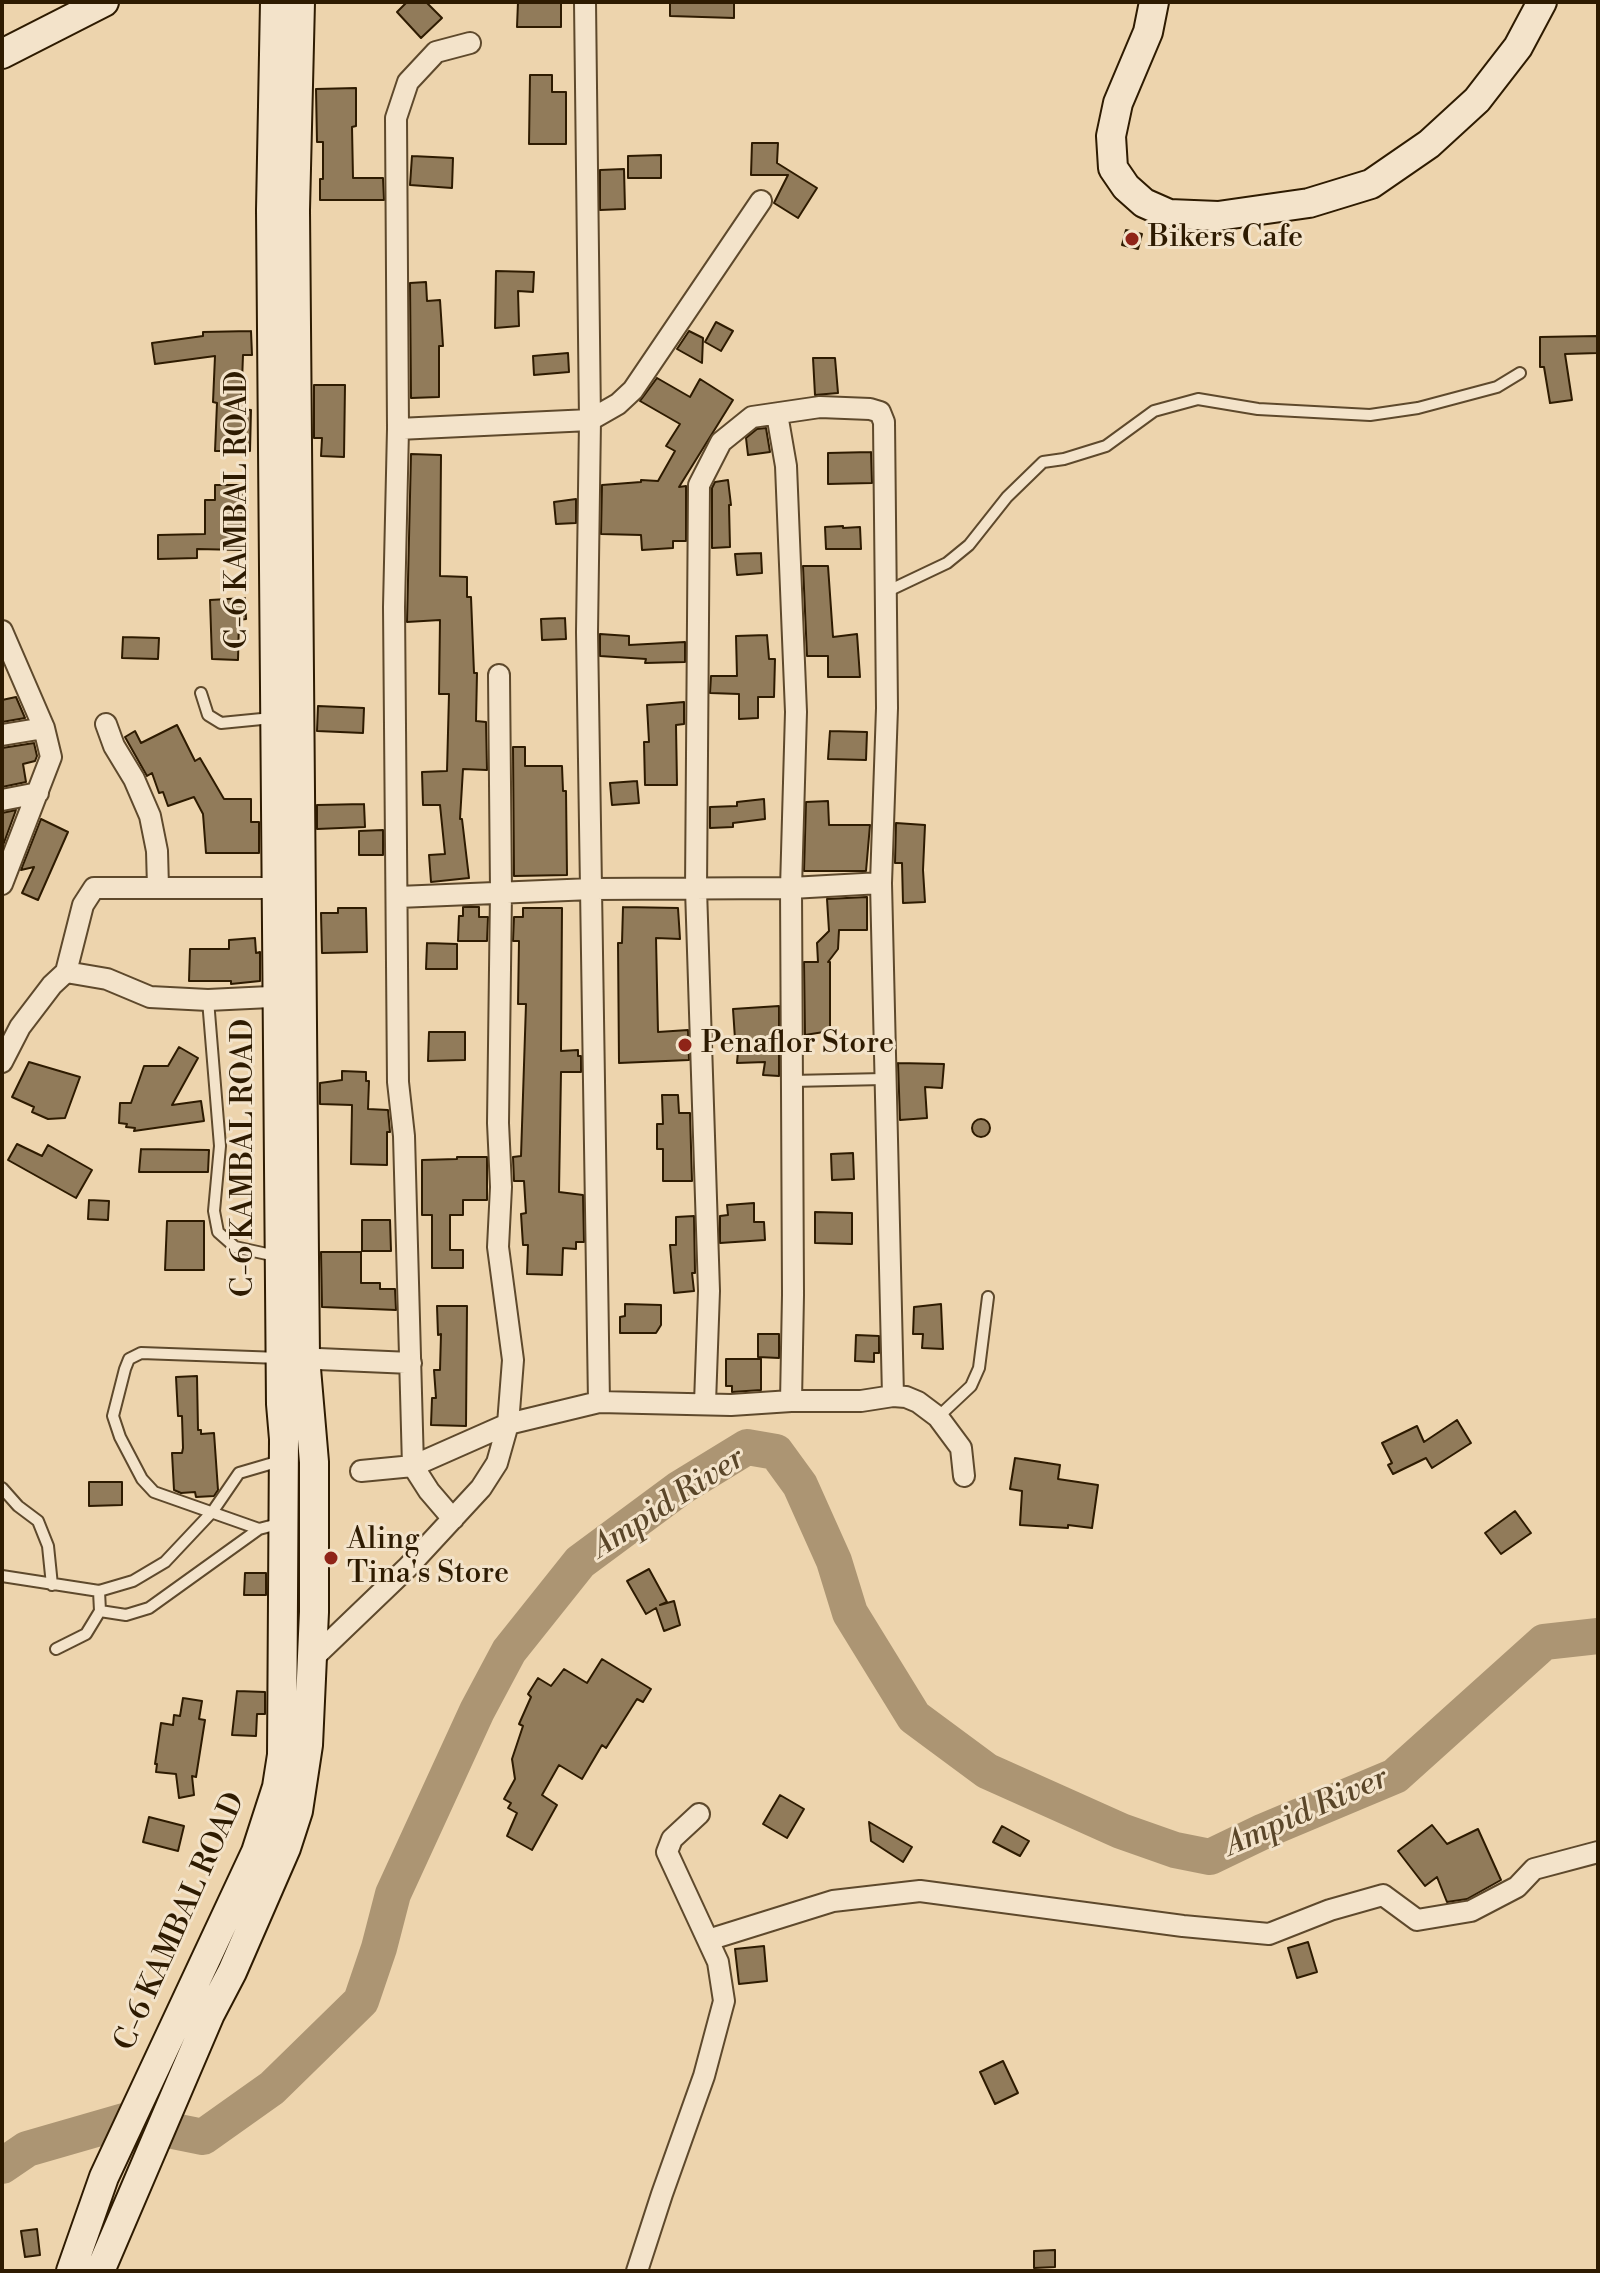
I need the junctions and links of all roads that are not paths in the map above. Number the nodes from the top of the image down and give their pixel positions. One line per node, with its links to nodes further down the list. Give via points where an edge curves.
1 (104, 2): 8 (main road)
2 (275, 2): 19 (main road, C-6 KAMBAL ROAD)
3 (300, 2): 35 (main road, C-6 KAMBAL ROAD)
4 (585, 2): 12 (street)
5 (1154, 2): 6 (main road, via 1148,32 1118,103 1111,136 1113,168 1144,203 1169,214 1218,216 1309,203 1371,184 1429,144 1477,100 1518,47)
6 (1542, 2)
7 (470, 43): 13 (street, via 436,52 408,82 396,118)
8 (2, 54)
9 (761, 201): 12 (street, via 633,390)
10 (1520, 373): 14 (lane, via 1484,391 1370,415 1258,409 1198,399 1154,411 1106,446 1043,462 969,545 947,563)
11 (777, 414): 14 (street, via 820,407 880,412); 29 (street, via 786,466 796,712); 31 (street, via 752,417 721,442 699,485)
12 (590, 420): 13 (street); 30 (street)
13 (398, 429): 33 (street)
14 (888, 591): 26 (street)
15 (2, 631): 16 (street)
16 (8, 655): 21 (street)
17 (499, 675): 32 (street)
18 (201, 693): 19 (lane, via 208,715 221,723)
19 (275, 718): 28 (main road, C-6 KAMBAL ROAD)
20 (106, 724): 27 (street, via 150,816)
21 (44, 728): 22 (street); 23 (street, via 51,757)
22 (2, 735)
23 (38, 793): 24 (street); 25 (street)
24 (2, 800)
25 (2, 883)
26 (881, 883): 29 (street); 38 (street)
27 (158, 887): 28 (street); 34 (street, via 94,888 83,905)
28 (278, 888): 35 (main road, C-6 KAMBAL ROAD)
29 (791, 888): 31 (street); 39 (street)
30 (592, 889): 31 (street); 32 (street); 46 (street)
31 (696, 889): 47 (street, via 709,1291)
32 (501, 892): 33 (street); 49 (street, via 498,1247 513,1360)
33 (398, 897): 43 (street, via 398,1082)
34 (66, 972): 36 (street, via 107,979 150,997); 37 (street, via 20,1027)
35 (290, 996): 36 (street); 40 (main road, C-6 KAMBAL ROAD); 42 (main road, C-6 KAMBAL ROAD)
36 (208, 1000): 40 (lane, via 220,1146 214,1211 218,1232 235,1247)
37 (2, 1062)
38 (884, 1079): 39 (lane); 44 (street)
39 (791, 1081): 45 (street)
40 (279, 1257): 42 (main road, C-6 KAMBAL ROAD)
41 (988, 1297): 48 (lane, via 979,1368 971,1386)
42 (292, 1358): 43 (street); 50 (main road, C-6 KAMBAL ROAD); 55 (lane, via 141,1353 129,1359 113,1416 142,1479 161,1496); 63 (main road, C-6 KAMBAL ROAD, via 313,1441)
43 (411, 1363): 51 (street)
44 (893, 1396): 45 (street); 48 (street, via 918,1402)
45 (791, 1401): 47 (street)
46 (599, 1402): 47 (street); 49 (street)
47 (705, 1403)
48 (938, 1417): 53 (street, via 961,1448)
49 (508, 1424): 51 (street); 56 (street, via 497,1463)
50 (283, 1460): 55 (lane, via 239,1473); 57 (main road, C-6 KAMBAL ROAD)
51 (413, 1466): 52 (street); 56 (street)
52 (361, 1471)
53 (964, 1476)
54 (2, 1488): 59 (lane, via 38,1521 48,1546)
55 (213, 1511): 57 (lane); 60 (lane, via 165,1562)
56 (453, 1519): 63 (street)
57 (272, 1525): 61 (lane, via 149,1608 126,1615); 67 (main road, C-6 KAMBAL ROAD, via 282,1755 277,1787 256,1852 104,2177)
58 (2, 1576): 59 (lane)
59 (52, 1585): 60 (lane)
60 (99, 1591): 61 (lane)
61 (100, 1611): 62 (lane, via 86,1634)
62 (56, 1649)
63 (311, 1660): 68 (main road, C-6 KAMBAL ROAD, via 308,1745 298,1811 286,1848)
64 (699, 1814): 66 (street, via 672,1839 667,1852)
65 (1598, 1852): 66 (street, via 1534,1869 1517,1887 1471,1911 1417,1920 1383,1895 1269,1934 920,1891 833,1901)
66 (708, 1940): 69 (street, via 718,1962 724,2001)
67 (71, 2271)
68 (100, 2271)
69 (637, 2271)

